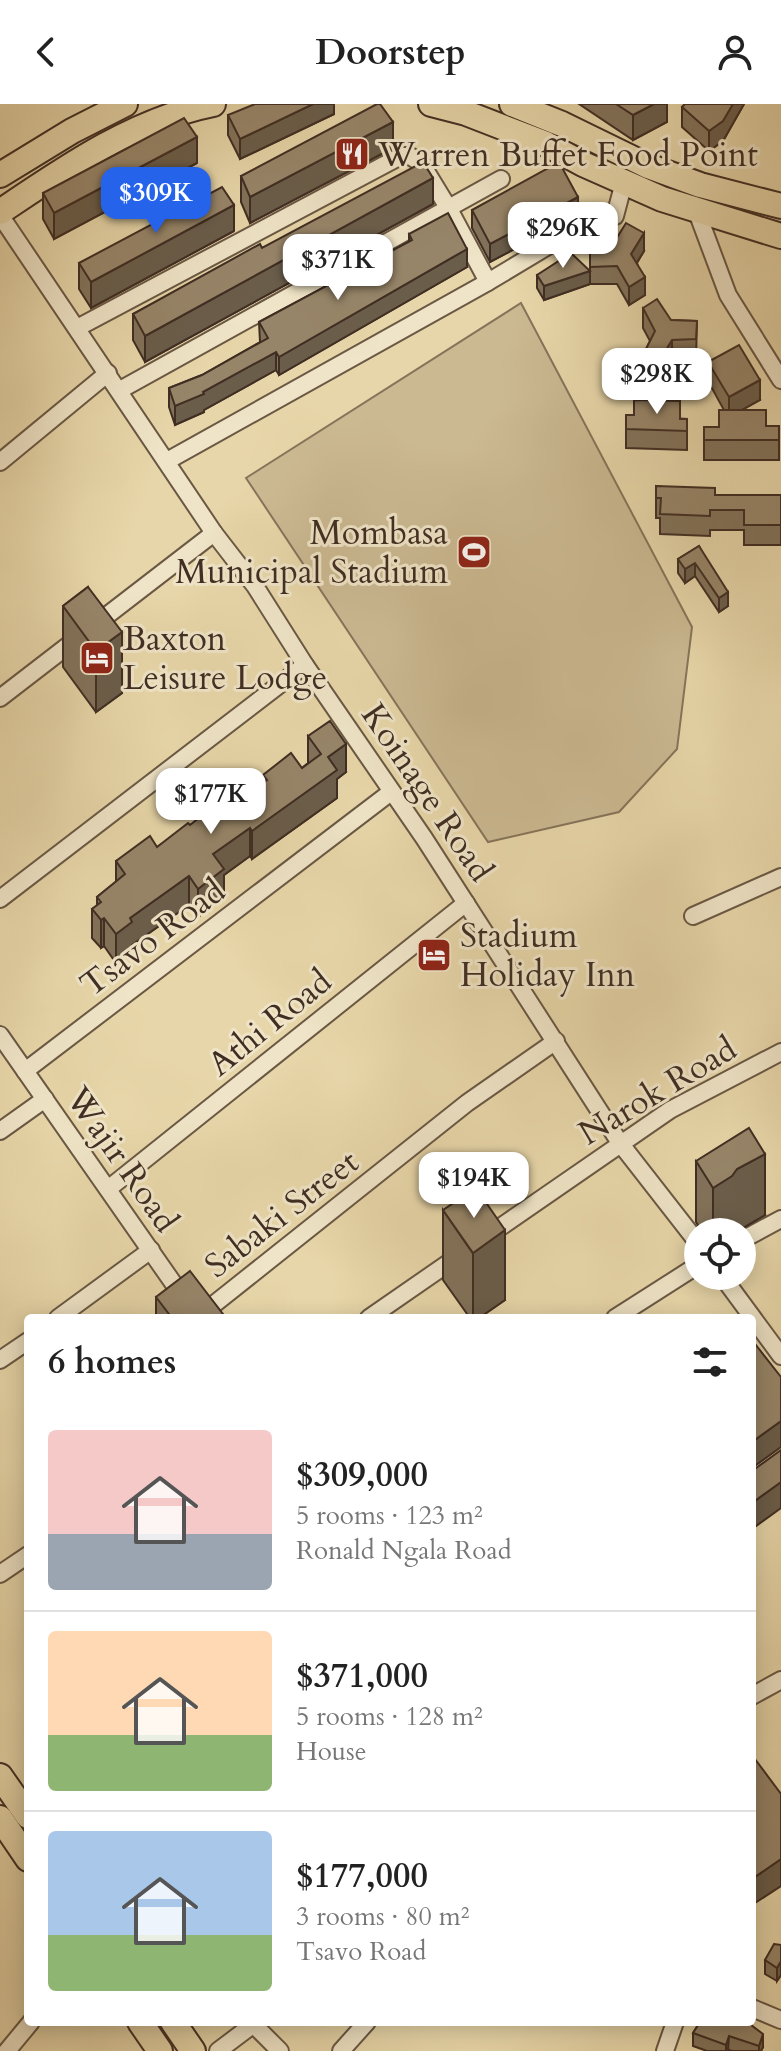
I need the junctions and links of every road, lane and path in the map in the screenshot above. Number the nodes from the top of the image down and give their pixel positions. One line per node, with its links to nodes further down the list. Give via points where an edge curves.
1 (125, 104): 5 (highway)
2 (213, 104): 11 (highway, via 137,128)
3 (431, 104): 7 (highway, via 546,144)
4 (512, 104): 8 (highway, via 648,166)
5 (0, 175)
6 (501, 179): 9 (street)
7 (624, 182): 10 (highway); 13 (street, via 615,216 593,219)
8 (781, 206)
9 (449, 209): 13 (street); 14 (street, via 421,163 401,156); 17 (street)
10 (697, 212): 12 (highway); 16 (street, via 728,295)
11 (0, 214): 14 (street, Koinage Road)
12 (781, 236)
13 (488, 282): 18 (street)
14 (77, 328): 15 (street, Koinage Road)
15 (108, 373): 17 (street, Koinage Road); 19 (street)
16 (781, 380)
17 (120, 390): 18 (street, Koinage Road)
18 (167, 461): 20 (street, Koinage Road)
19 (0, 462)
20 (214, 533): 21 (street, Koinage Road); 22 (street)
21 (305, 665): 23 (street, Koinage Road); 25 (street)
22 (0, 698)
23 (391, 792): 26 (street, Koinage Road); 31 (street, Tsavo Road)
24 (781, 877): 27 (street)
25 (0, 899)
26 (466, 903): 29 (street, Koinage Road); 35 (street, Athi Road)
27 (693, 916)
28 (0, 1035): 31 (street, Wajir Road)
29 (556, 1041): 34 (street, Koinage Road); 44 (street, Sabaki Street, via 467,1103)
30 (781, 1052): 34 (street, Narok Road, via 670,1110)
31 (25, 1071): 32 (street, Wajir Road)
32 (45, 1099): 33 (street); 35 (street, Wajir Road)
33 (0, 1131)
34 (620, 1143): 37 (street, Koinage Road); 45 (street, Narok Road)
35 (108, 1189): 39 (street, Wajir Road)
36 (781, 1219): 38 (street)
37 (684, 1225)
38 (756, 1232)
39 (151, 1250): 42 (street); 43 (street, Wajir Road)
40 (684, 1274): 46 (street)
41 (732, 1290): 47 (street)
42 (63, 1314)
43 (194, 1314)
44 (202, 1314)
45 (375, 1314)
46 (621, 1314)
47 (750, 1314)
48 (756, 1322): 50 (street)
49 (24, 1344): 51 (street)
50 (781, 1356)
51 (0, 1360)
52 (24, 1558): 53 (street)
53 (0, 1574)
54 (781, 1680): 55 (street)
55 (756, 1694)
56 (0, 1776): 57 (highway)
57 (24, 1810)
58 (0, 1818): 59 (highway)
59 (24, 1853)
60 (756, 2010): 61 (street)
61 (781, 2020)
62 (28, 2026): 67 (street)
63 (143, 2026): 68 (highway)
64 (176, 2026): 69 (highway)
65 (363, 2026): 72 (street)
66 (674, 2026): 73 (street)
67 (7, 2051)
68 (160, 2051)
69 (193, 2051)
70 (218, 2051): 71 (street, via 251,2026)
71 (280, 2051)
72 (341, 2051)
73 (665, 2051)

